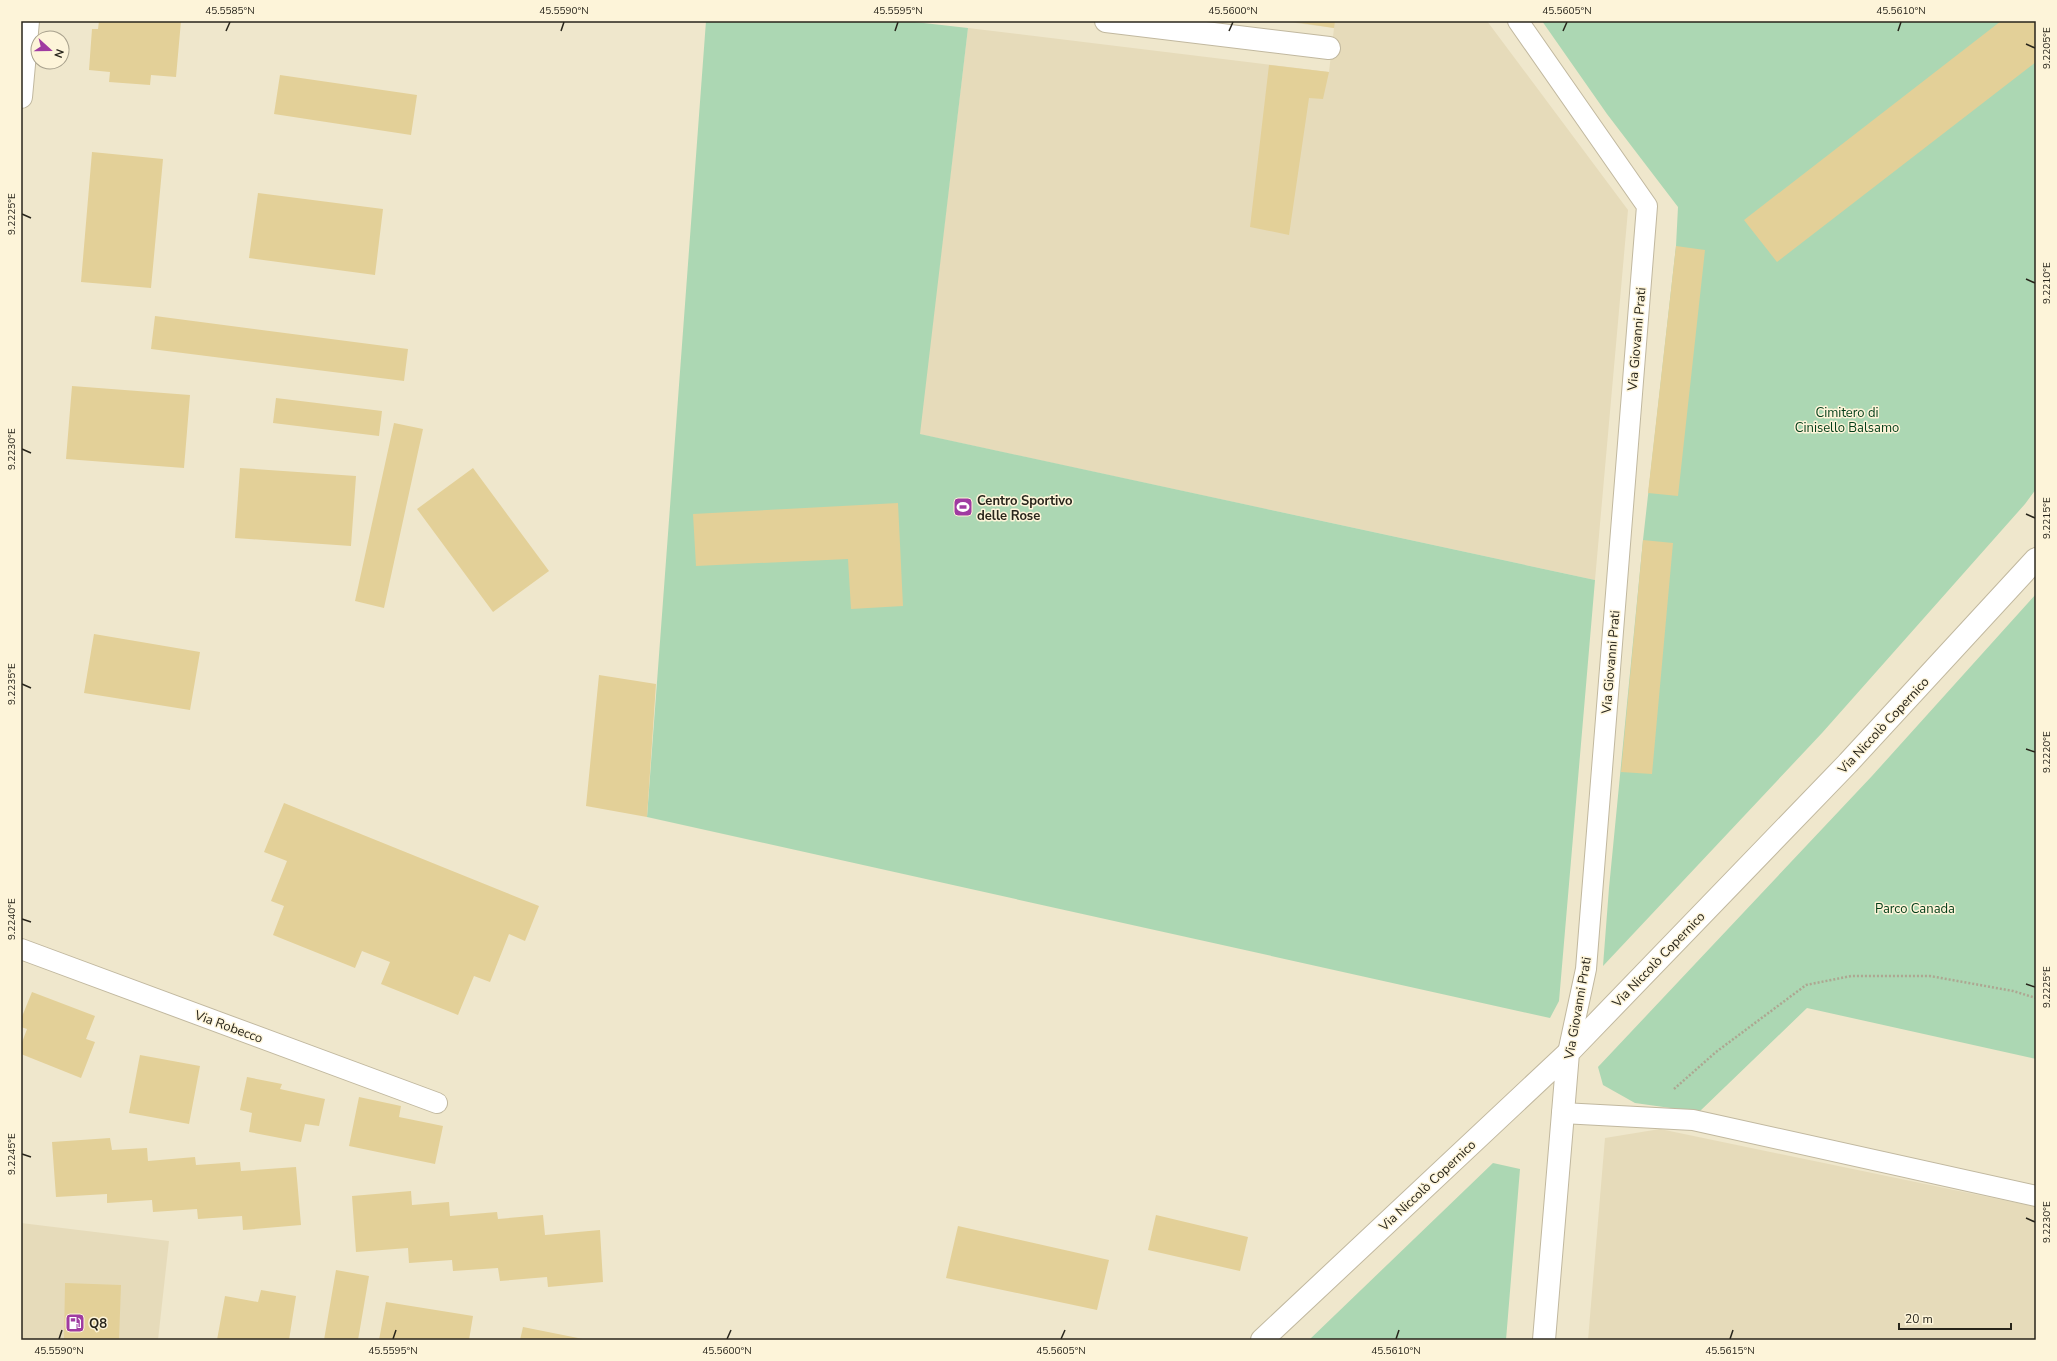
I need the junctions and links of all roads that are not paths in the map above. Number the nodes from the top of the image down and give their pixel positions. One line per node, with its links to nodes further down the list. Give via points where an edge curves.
1 (28, 21): 5 (street)
2 (1106, 21): 4 (street)
3 (1518, 21): 8 (lane, Via Giovanni Prati, via 1647,206 1586,969)
4 (1329, 48)
5 (21, 97)
6 (2036, 559): 8 (street, Via Niccolò Copernico, via 1848,763)
7 (21, 949): 9 (lane, Via Robecco)
8 (1568, 1053): 10 (street, Via Giovanni Prati); 12 (street, Via Niccolò Copernico)
9 (437, 1103)
10 (1562, 1113): 11 (lane, via 1693,1120); 13 (street, Via Giovanni Prati)
11 (2036, 1196)
12 (1262, 1340)
13 (1544, 1340)

